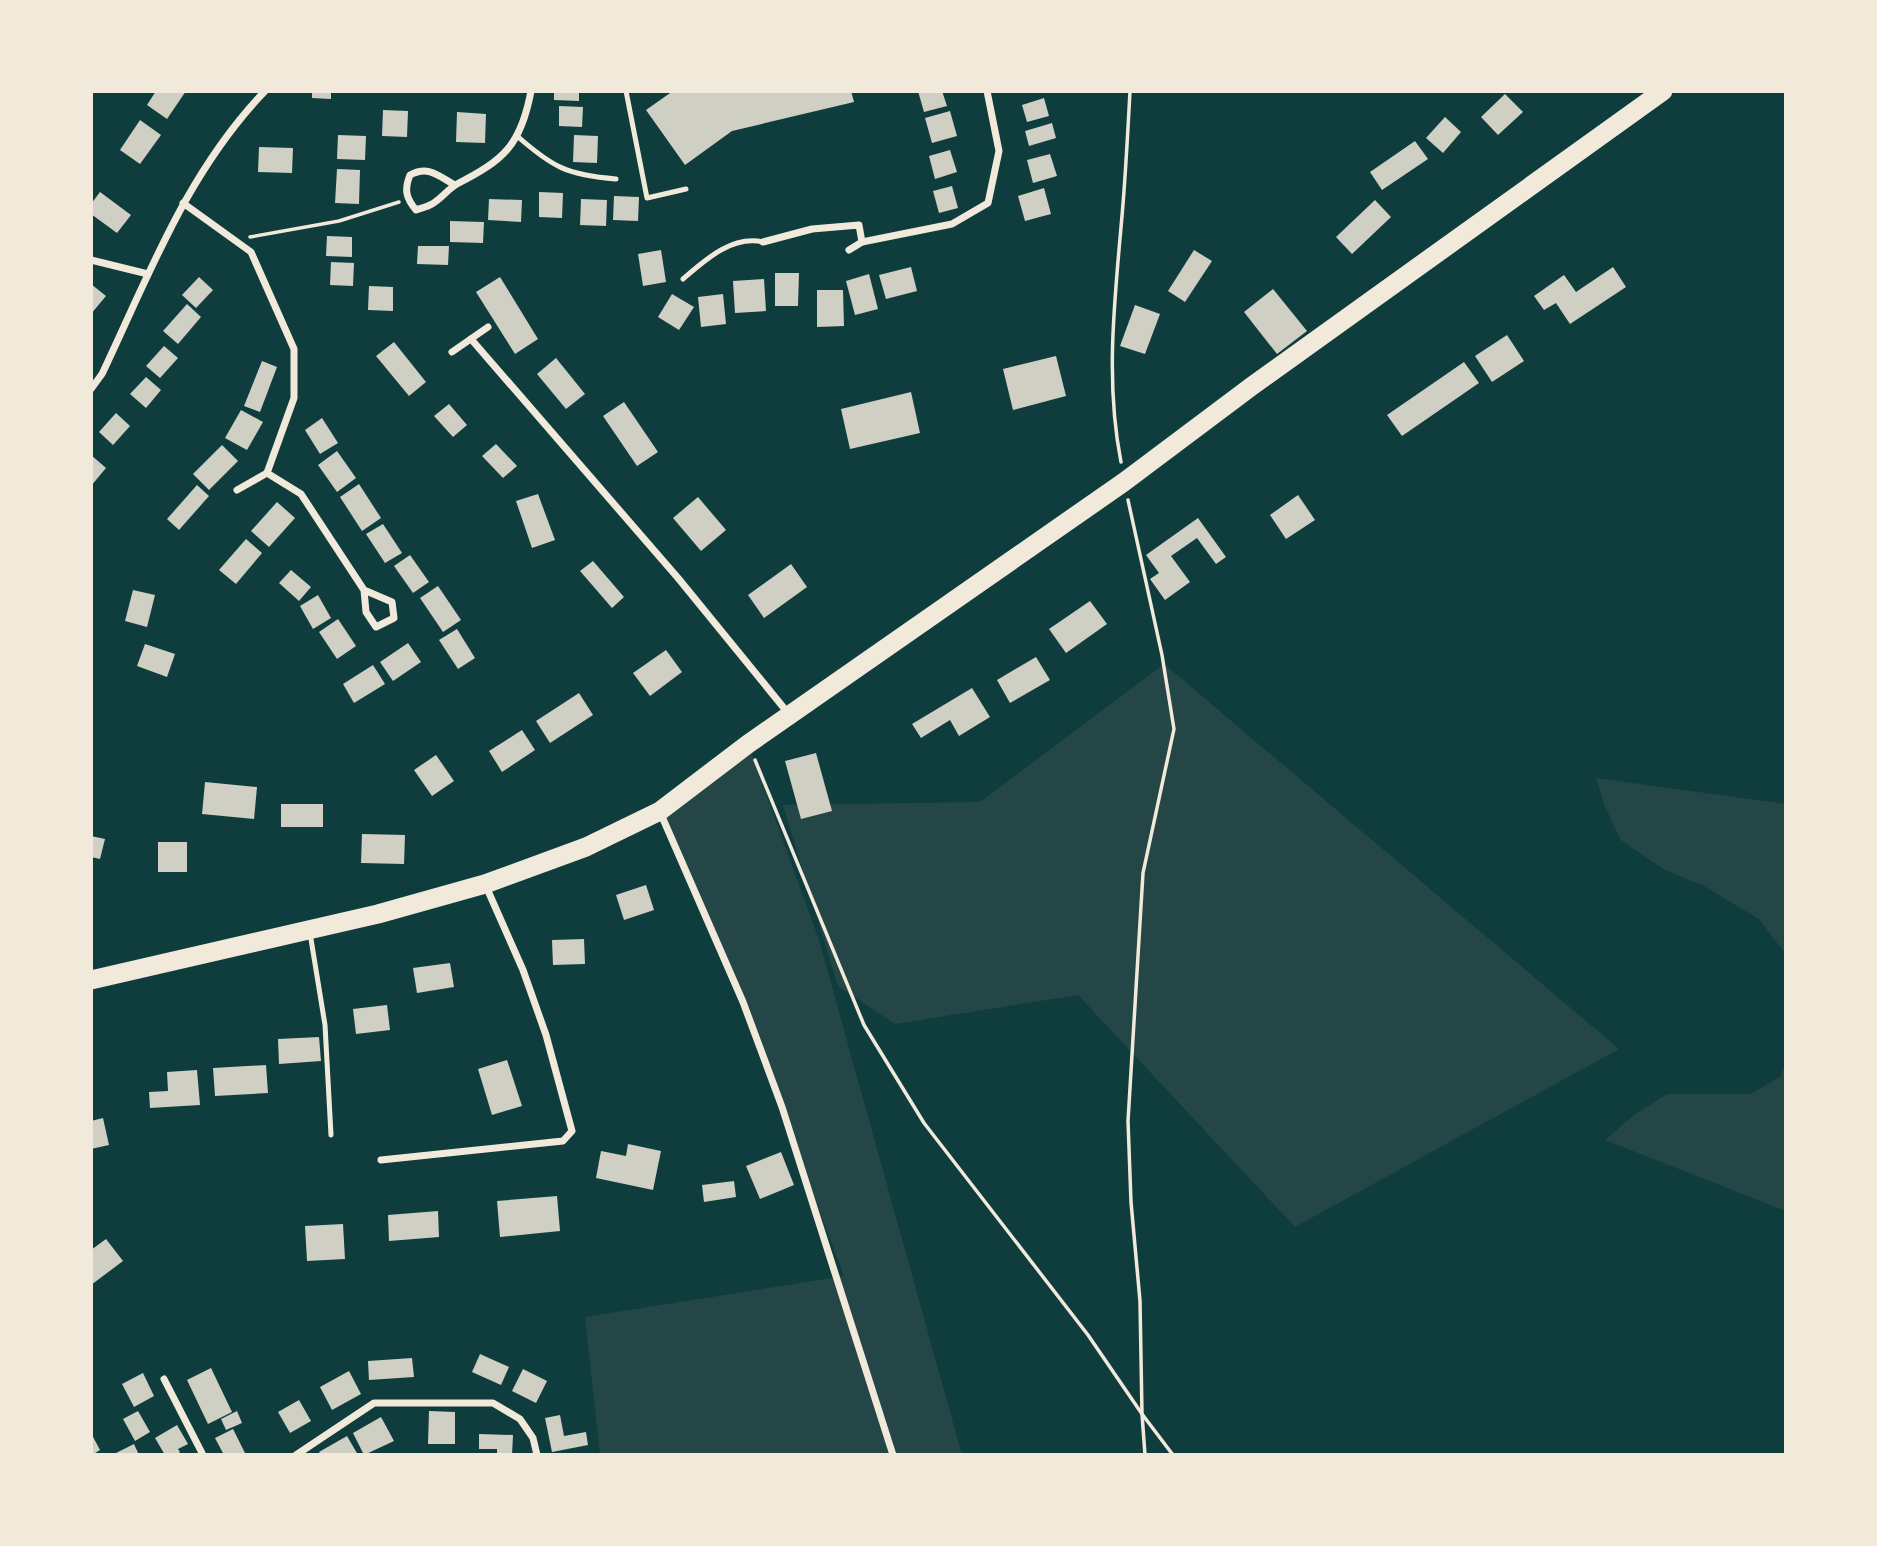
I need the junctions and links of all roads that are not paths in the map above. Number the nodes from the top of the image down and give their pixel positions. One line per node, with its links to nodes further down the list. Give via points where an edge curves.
1 (265, 91): 10 (street, via 212,153)
2 (531, 91): 6 (street, via 526,118)
3 (626, 91): 9 (lane, via 647,198)
4 (987, 91): 12 (street, via 999,151 988,203 953,224)
5 (1664, 91): 24 (highway, via 1124,482)
6 (516, 135): 7 (lane, via 557,166 581,176); 8 (street, via 494,164)
7 (616, 179)
8 (455, 185): 8 (street, via 432,204 416,210 407,200 405,187 410,175 420,170)
9 (687, 189)
10 (183, 203): 15 (street); 21 (street, via 251,252 294,349 294,398)
11 (763, 242): 12 (street, via 811,229 859,225); 16 (lane, via 738,242 715,253)
12 (862, 242): 13 (street)
13 (849, 250)
14 (91, 260): 15 (street)
15 (148, 274): 20 (street, via 102,374)
16 (683, 279)
17 (488, 327): 18 (street)
18 (471, 339): 19 (street); 24 (street, via 678,578)
19 (452, 352)
20 (91, 388)
21 (267, 473): 22 (street); 23 (street, via 302,494)
22 (237, 489)
23 (364, 590): 23 (street, via 392,601 394,618 376,627 366,612)
24 (790, 716): 25 (highway)
25 (660, 811): 26 (highway, via 586,847); 35 (street, via 743,1002 782,1107)
26 (485, 884): 27 (highway); 30 (street, via 547,1035 572,1131 563,1141)
27 (310, 929): 28 (highway); 29 (lane, via 325,1026)
28 (91, 980)
29 (331, 1135)
30 (382, 1160)
31 (164, 1379): 32 (street)
32 (203, 1455)
33 (296, 1455): 34 (street, via 374,1403 493,1403 520,1419 533,1438)
34 (537, 1455)
35 (893, 1455)

